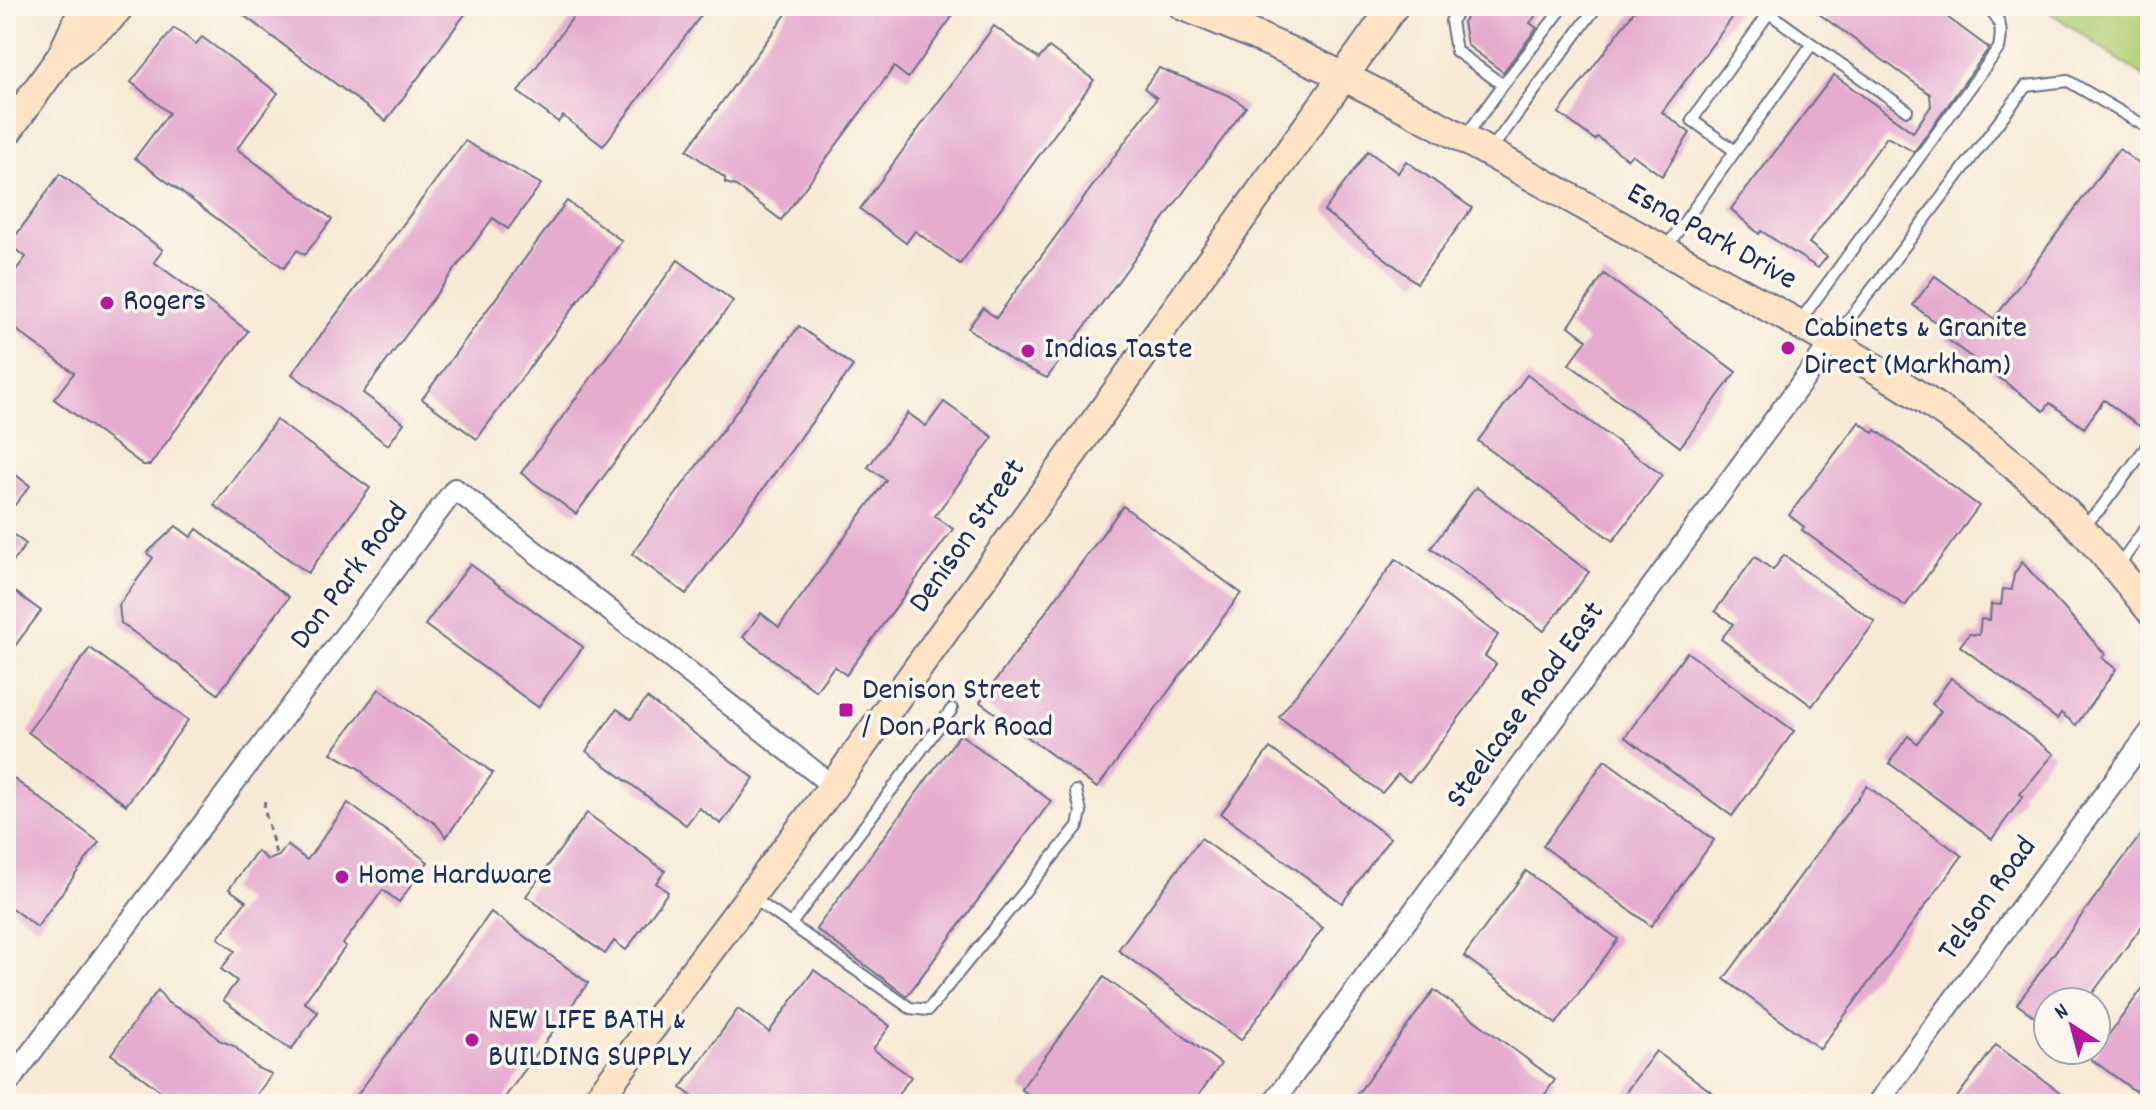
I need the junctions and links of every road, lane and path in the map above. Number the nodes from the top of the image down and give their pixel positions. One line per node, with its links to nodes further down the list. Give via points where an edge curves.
1 (85, 6): 10 (street)
2 (120, 6): 10 (street)
3 (1183, 6): 11 (street, Esna Park Drive)
4 (1394, 6): 11 (street, Denison Street)
5 (1462, 6): 12 (lane, via 1451,21 1456,51)
6 (1564, 6): 12 (lane)
7 (1597, 6): 17 (lane)
8 (1985, 6): 20 (lane, via 1999,20 1999,48)
9 (1812, 44): 13 (lane); 18 (lane); 18 (lane, via 1769,13 1709,96 1692,120)
10 (61, 57): 15 (street)
11 (1343, 74): 16 (street, Esna Park Drive); 29 (street, Denison Street)
12 (1503, 85): 16 (lane)
13 (1907, 110)
14 (2150, 129): 21 (lane, via 2068,81 2026,86)
15 (6, 133)
16 (1465, 137): 17 (street, Esna Park Drive)
17 (1490, 151): 19 (street, Esna Park Drive)
18 (1735, 151): 19 (lane)
19 (1664, 251): 20 (street, Esna Park Drive)
20 (1797, 326): 21 (street, Esna Park Drive)
21 (1830, 344): 24 (street, Esna Park Drive, via 1990,446); 37 (street, Steelcase Road East)
22 (2150, 442): 24 (lane)
23 (2150, 522): 25 (lane)
24 (2080, 529): 25 (street, Esna Park Drive)
25 (2117, 567): 26 (street, Esna Park Drive)
26 (2150, 610)
27 (952, 709): 34 (lane)
28 (2150, 732): 38 (street, Telson Road)
29 (833, 786): 33 (street, Denison Street); 35 (street, Don Park Road, via 455,489)
30 (1076, 791): 34 (lane, via 1078,826 928,1010 910,1008)
31 (265, 801): 32 (path)
32 (276, 854)
33 (751, 896): 34 (lane); 36 (street, Denison Street)
34 (791, 924)
35 (6, 1086)
36 (594, 1104)
37 (1272, 1104)
38 (1877, 1104)

